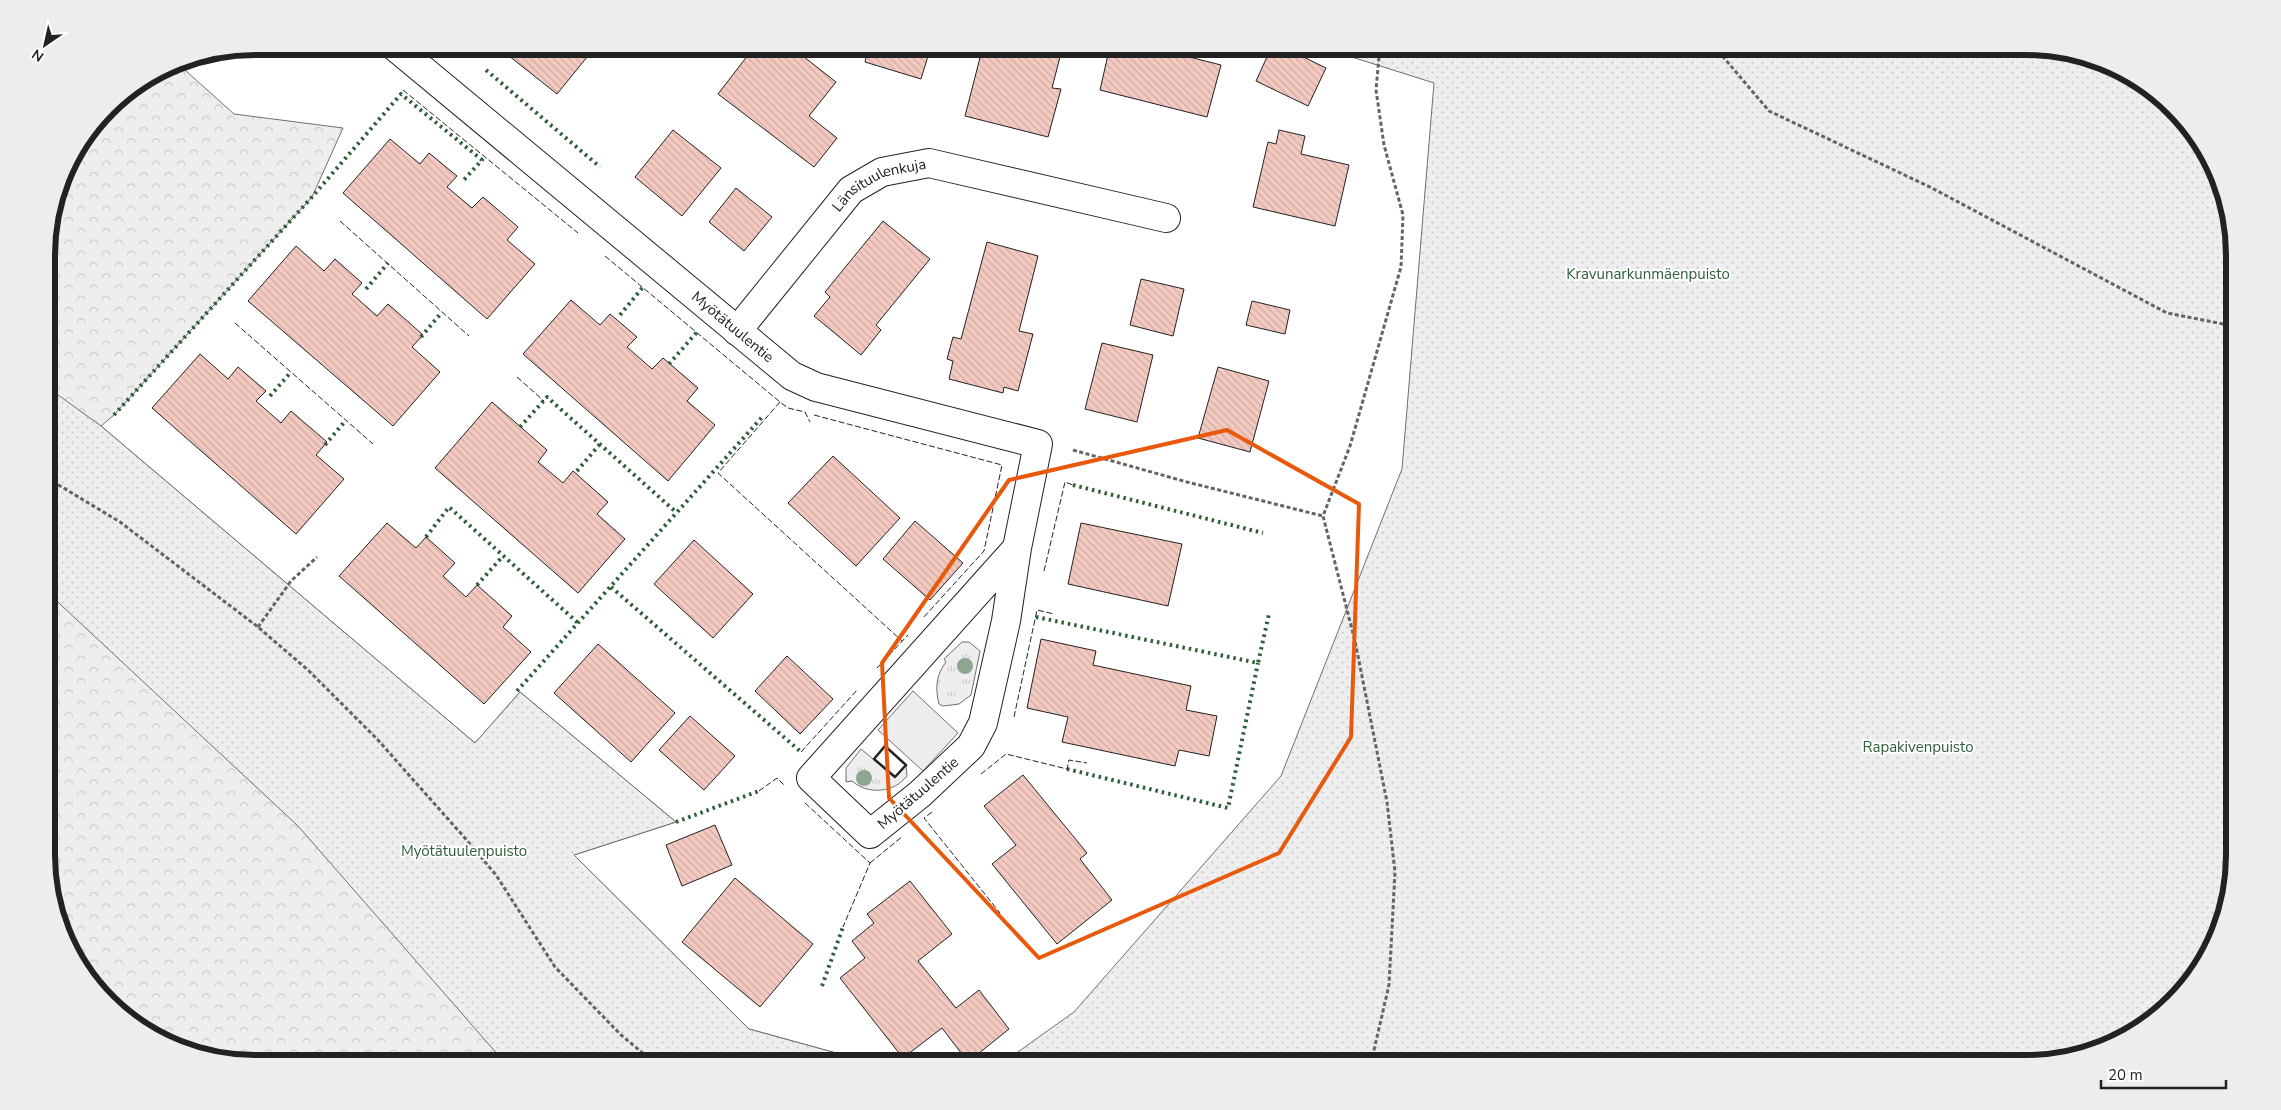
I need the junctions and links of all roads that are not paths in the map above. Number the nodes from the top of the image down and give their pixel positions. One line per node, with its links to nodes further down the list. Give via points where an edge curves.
1 (405, 55): 3 (street, Myötätuulentie)
2 (1166, 218): 3 (street, Länsituulenkuja, via 930,163 882,172 851,190)
3 (737, 330): 4 (street, Myötätuulentie, via 792,376 816,387 1038,444)
4 (1017, 548): 4 (street, Myötätuulentie, via 810,778 870,834 920,794 971,746 983,723 1006,621)

